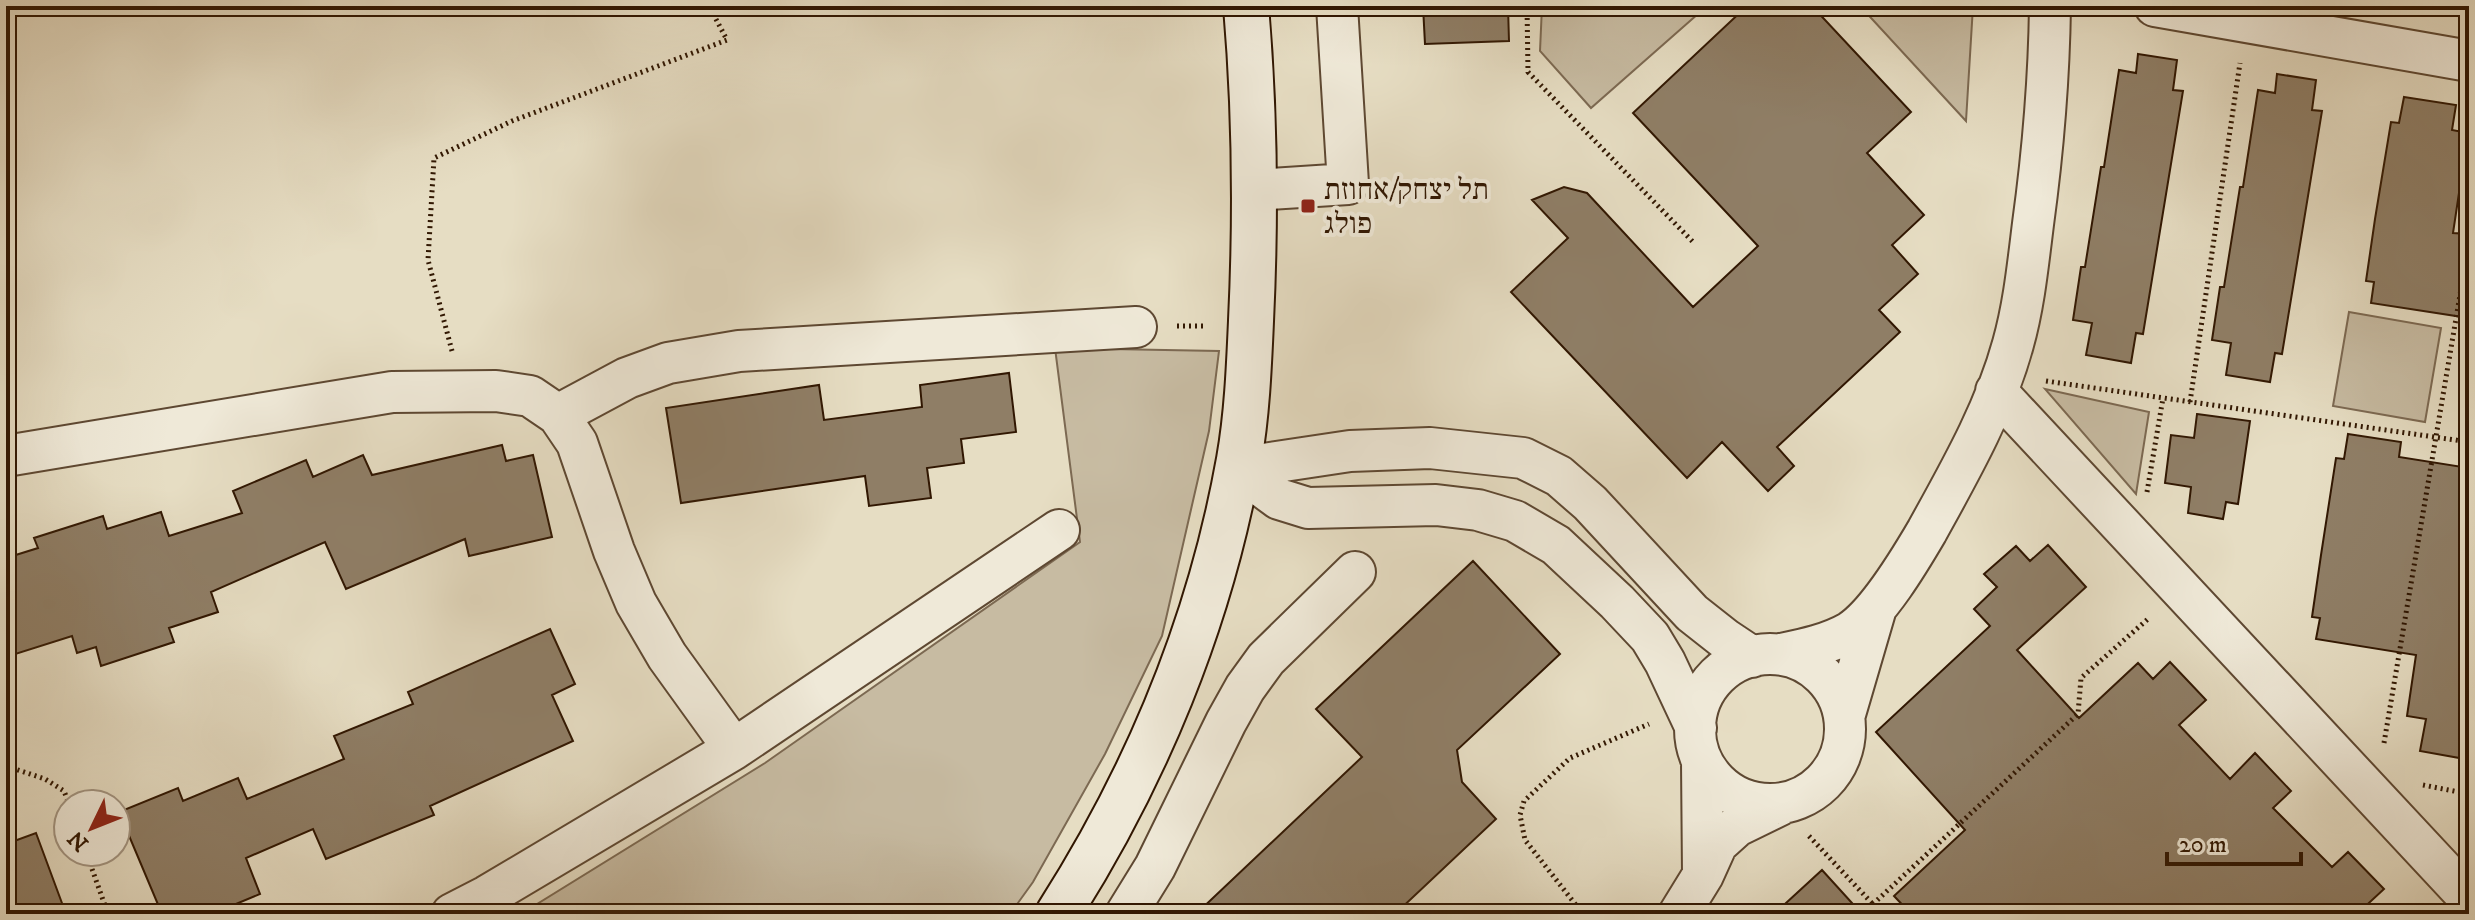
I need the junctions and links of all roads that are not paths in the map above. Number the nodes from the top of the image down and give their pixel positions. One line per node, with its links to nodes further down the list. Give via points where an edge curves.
1 (1246, 6): 6 (street)
2 (1337, 6): 6 (street, via 1348,184)
3 (2050, 6): 8 (street, via 2049,77 2026,286)
4 (2155, 6): 5 (street)
5 (2469, 61)
6 (1253, 190): 11 (street, via 1249,364)
7 (1136, 327): 9 (street, via 739,351 668,363)
8 (1999, 383): 14 (street, via 1957,478); 21 (street, via 2138,544)
9 (558, 415): 10 (street, via 530,396 496,391 392,392); 18 (street, via 577,443 636,603)
10 (6, 456)
11 (1237, 468): 15 (street, via 1350,451 1416,449 1523,458 1559,476 1590,503 1692,613); 17 (street, via 1279,499 1308,508 1436,505 1515,521 1556,545 1650,637); 23 (street, via 1192,643 1129,788)
12 (1059, 530): 18 (street)
13 (1355, 572): 24 (street, via 1266,659 1245,688)
14 (1876, 608): 15 (street, via 1852,631 1822,645); 16 (street)
15 (1766, 656): 16 (street, via 1801,661 1819,671); 17 (street, via 1740,660 1711,682 1702,697)
16 (1845, 714): 19 (street, via 1842,751 1824,783)
17 (1695, 733): 19 (street, via 1715,781 1755,804); 20 (street)
18 (734, 749): 22 (street)
19 (1780, 805): 20 (street, via 1737,826 1717,844)
20 (1703, 875): 25 (street)
21 (2469, 898)
22 (452, 914)
23 (1058, 914)
24 (1126, 914)
25 (1679, 914)

